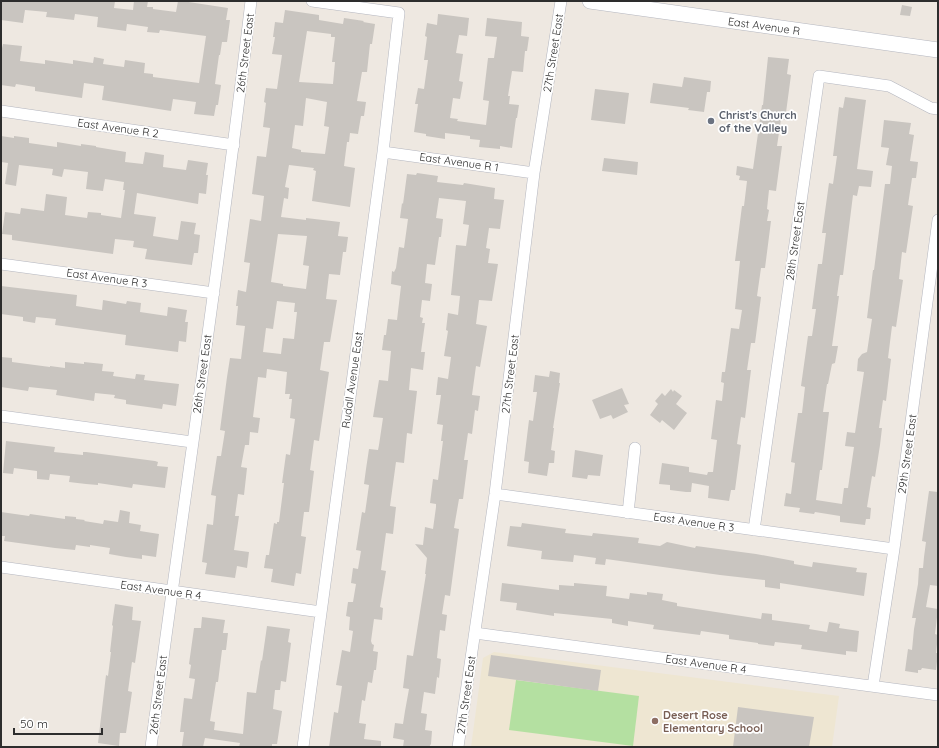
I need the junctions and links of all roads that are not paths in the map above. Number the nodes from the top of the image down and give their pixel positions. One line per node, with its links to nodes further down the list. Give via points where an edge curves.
1 (251, 1): 8 (street, 26th Street East)
2 (312, 1): 9 (street, Rudall Avenue East, via 399,13)
3 (561, 1): 10 (street, 27th Street East)
4 (590, 1): 5 (main road, East Avenue R)
5 (938, 50)
6 (938, 109): 19 (street, 28th Street East, via 889,86 818,76)
7 (1, 111): 8 (street, East Avenue R 2)
8 (234, 144): 13 (street, 26th Street East)
9 (383, 152): 10 (street, East Avenue R 1); 23 (street, Rudall Avenue East)
10 (534, 173): 17 (street, 27th Street East)
11 (938, 220): 20 (street, 29th Street East)
12 (1, 264): 13 (street, East Avenue R 3)
13 (214, 293): 15 (street, 26th Street East)
14 (1, 416): 15 (street)
15 (192, 442): 22 (street, 26th Street East)
16 (635, 448): 18 (street)
17 (495, 494): 18 (street, East Avenue R 3); 24 (street, 27th Street East)
18 (628, 512): 19 (street, East Avenue R 3)
19 (754, 530): 20 (street, East Avenue R 3)
20 (894, 549): 25 (street, 29th Street East)
21 (1, 567): 22 (street, East Avenue R 4)
22 (172, 592): 23 (street, East Avenue R 4); 27 (street, 26th Street East)
23 (321, 612): 28 (street, Rudall Avenue East)
24 (475, 632): 25 (street, East Avenue R 4); 29 (street, 27th Street East)
25 (873, 686): 26 (street, East Avenue R 4)
26 (938, 695)
27 (151, 747)
28 (303, 747)
29 (458, 747)

